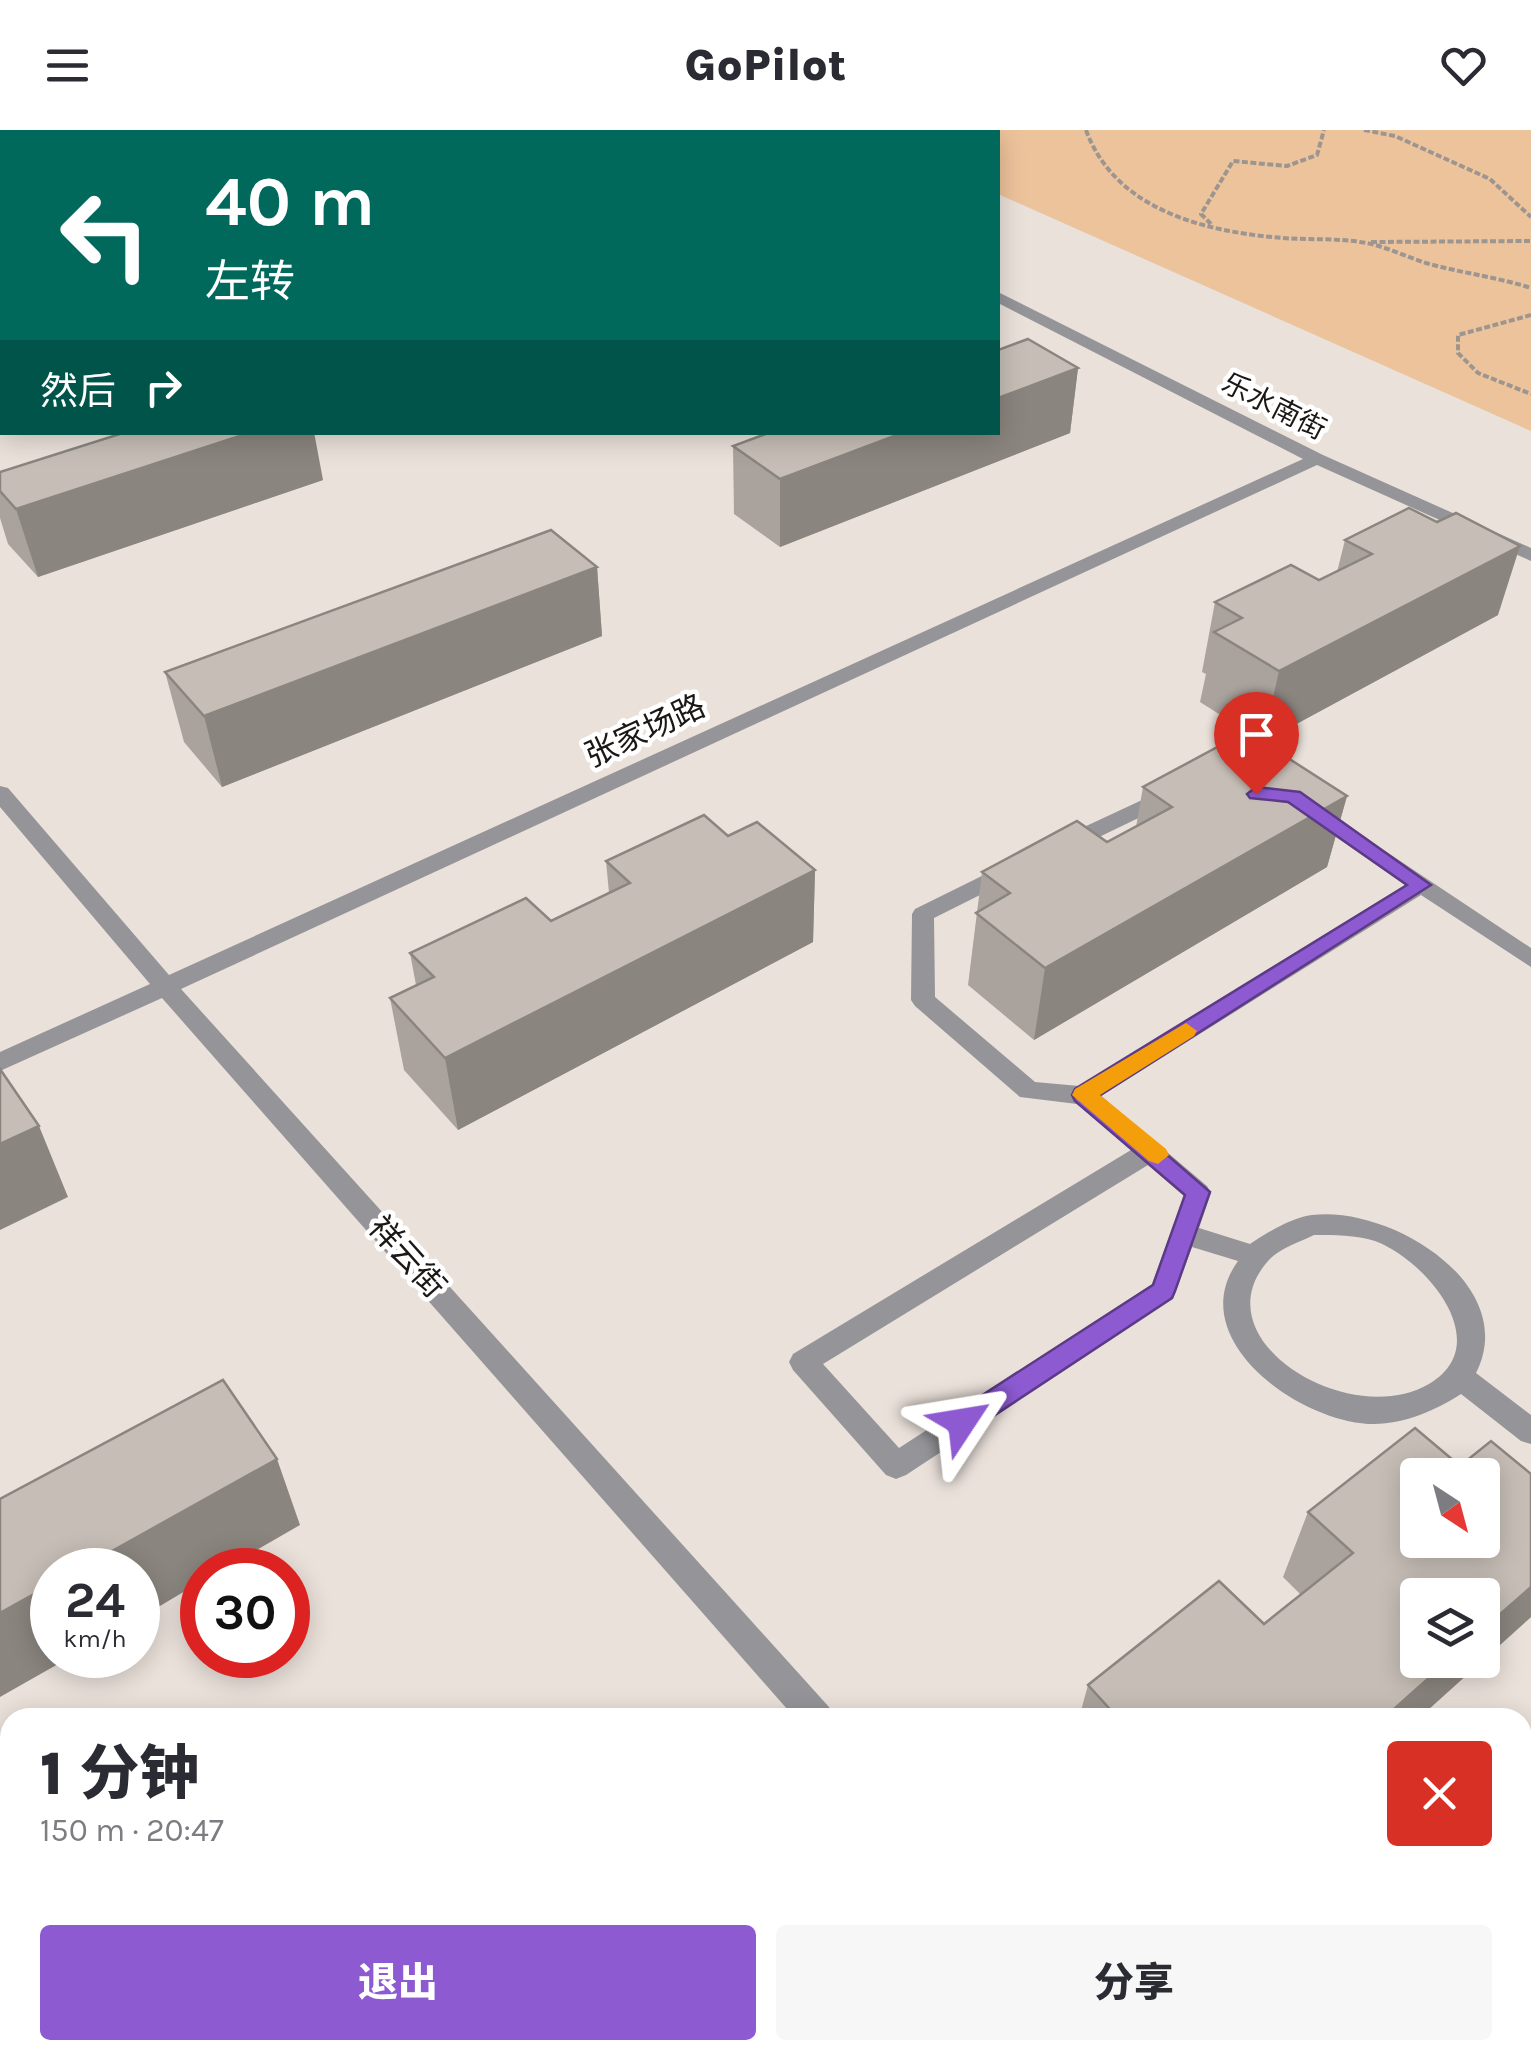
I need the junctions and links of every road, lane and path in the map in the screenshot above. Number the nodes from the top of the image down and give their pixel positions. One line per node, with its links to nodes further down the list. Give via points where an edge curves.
1 (1086, 130): 5 (path, via 1098,166 1137,197 1177,218)
2 (1324, 130): 5 (path, via 1316,155 1286,166 1233,161 1201,214)
3 (1364, 130): 4 (path, via 1395,136 1490,179)
4 (1531, 217)
5 (1212, 225): 7 (path, via 1269,237)
6 (1531, 241): 7 (path)
7 (1365, 242): 8 (path)
8 (1531, 288)
9 (1000, 298): 12 (street, 乐水南街)
10 (1531, 315): 11 (path, via 1458,335 1458,353 1478,373)
11 (1531, 394)
12 (1317, 459): 13 (street, 乐水南街); 19 (street, 张家场路)
13 (1531, 555)
14 (1202, 789): 21 (street, via 1184,787 923,914 923,1000 1028,1091)
15 (0, 793): 19 (street, 祥云街)
16 (1293, 796): 17 (street)
17 (1421, 885): 18 (street); 21 (street)
18 (1531, 959)
19 (166, 987): 20 (street, 张家场路); 27 (street, 祥云街)
20 (0, 1062)
21 (1083, 1095): 22 (street)
22 (1152, 1150): 23 (street, via 1198,1192); 23 (street, via 803,1362 896,1466 1163,1291)
23 (1183, 1234): 24 (street)
24 (1251, 1254): 25 (street, via 1277,1235 1311,1225 1350,1225 1425,1256 1452,1283 1469,1314 1472,1347); 25 (street, via 1237,1282 1235,1310 1266,1366 1296,1390 1369,1412 1406,1409 1437,1396)
25 (1459, 1376): 26 (street)
26 (1531, 1432)
27 (809, 1708)

